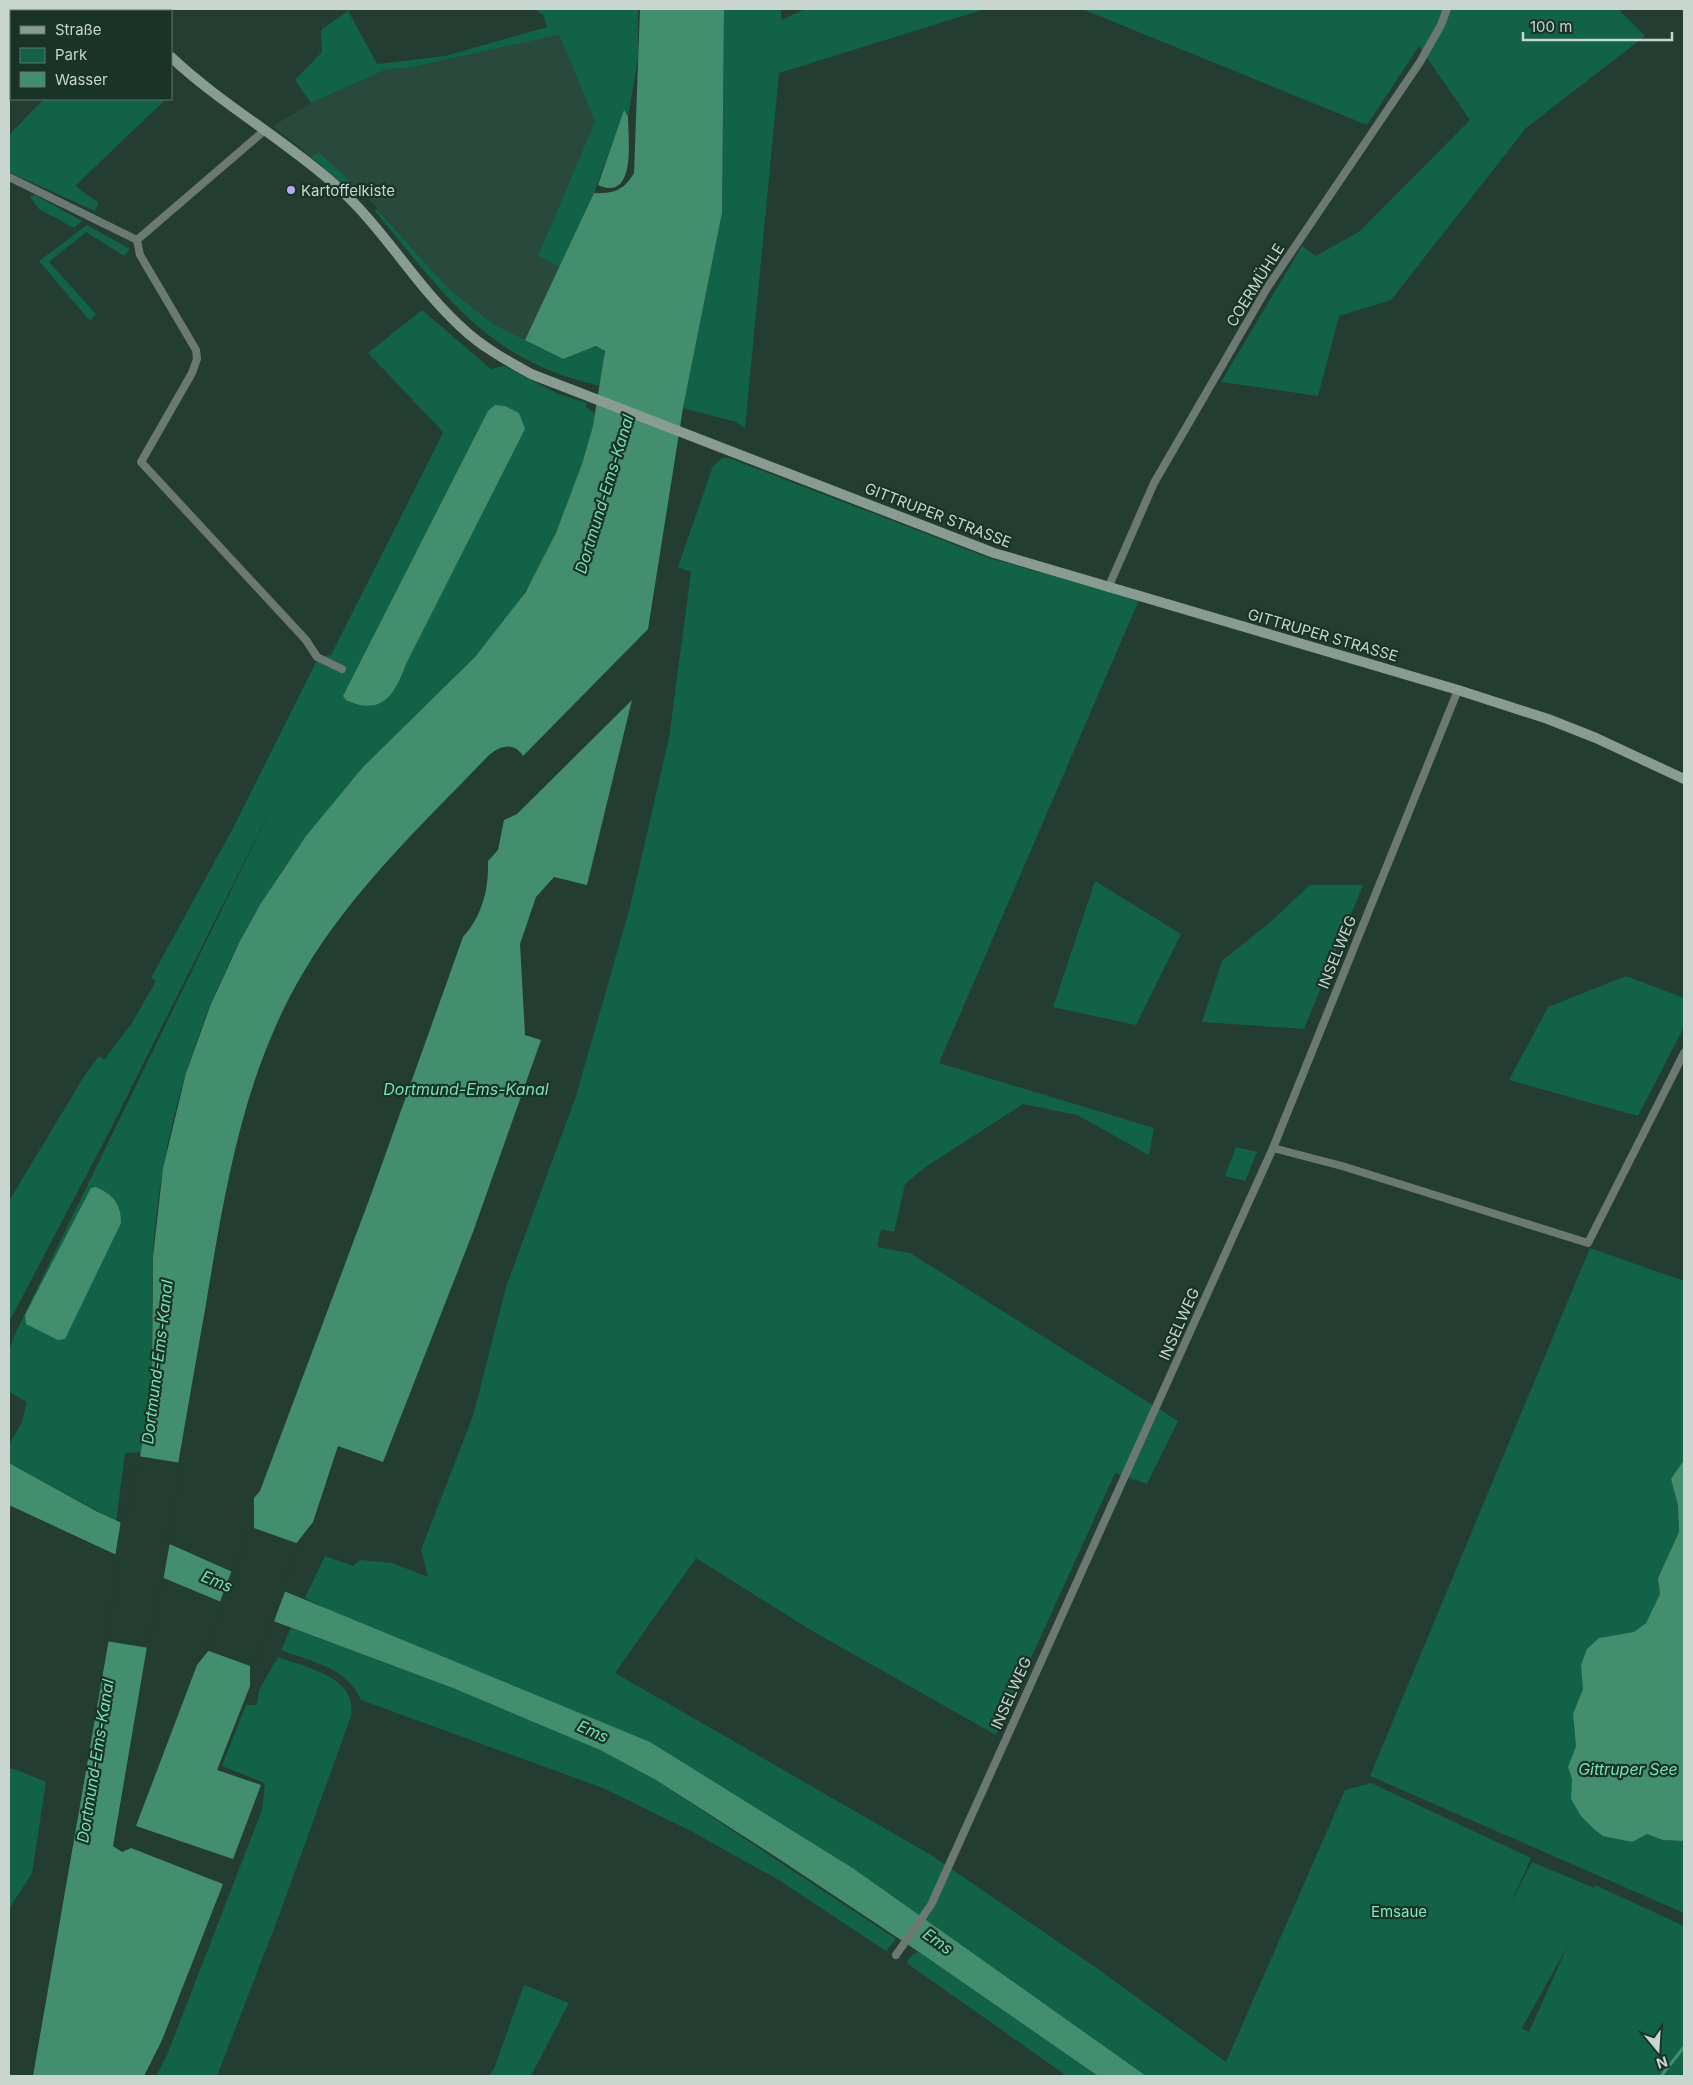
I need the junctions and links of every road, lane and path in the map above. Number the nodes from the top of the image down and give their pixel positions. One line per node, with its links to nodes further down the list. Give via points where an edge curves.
1 (1447, 9): 6 (street, COERMÜHLE, via 1420,62 1267,288 1154,483)
2 (172, 58): 3 (street, GITTRUPER STRASSE)
3 (265, 130): 5 (street); 6 (street, GITTRUPER STRASSE, via 334,183 461,327 482,345 531,374 994,553)
4 (9, 177): 5 (street)
5 (137, 240): 7 (street, via 140,255 196,350 197,359 141,462 306,640 317,656)
6 (1108, 588): 8 (street, GITTRUPER STRASSE)
7 (342, 669)
8 (1458, 690): 9 (street, GITTRUPER STRASSE, via 1548,719); 11 (street, INSELWEG)
9 (1684, 779)
10 (1684, 1053): 11 (street, via 1588,1243 1342,1166)
11 (1273, 1148): 12 (street, INSELWEG, via 931,1905)
12 (896, 1955)

